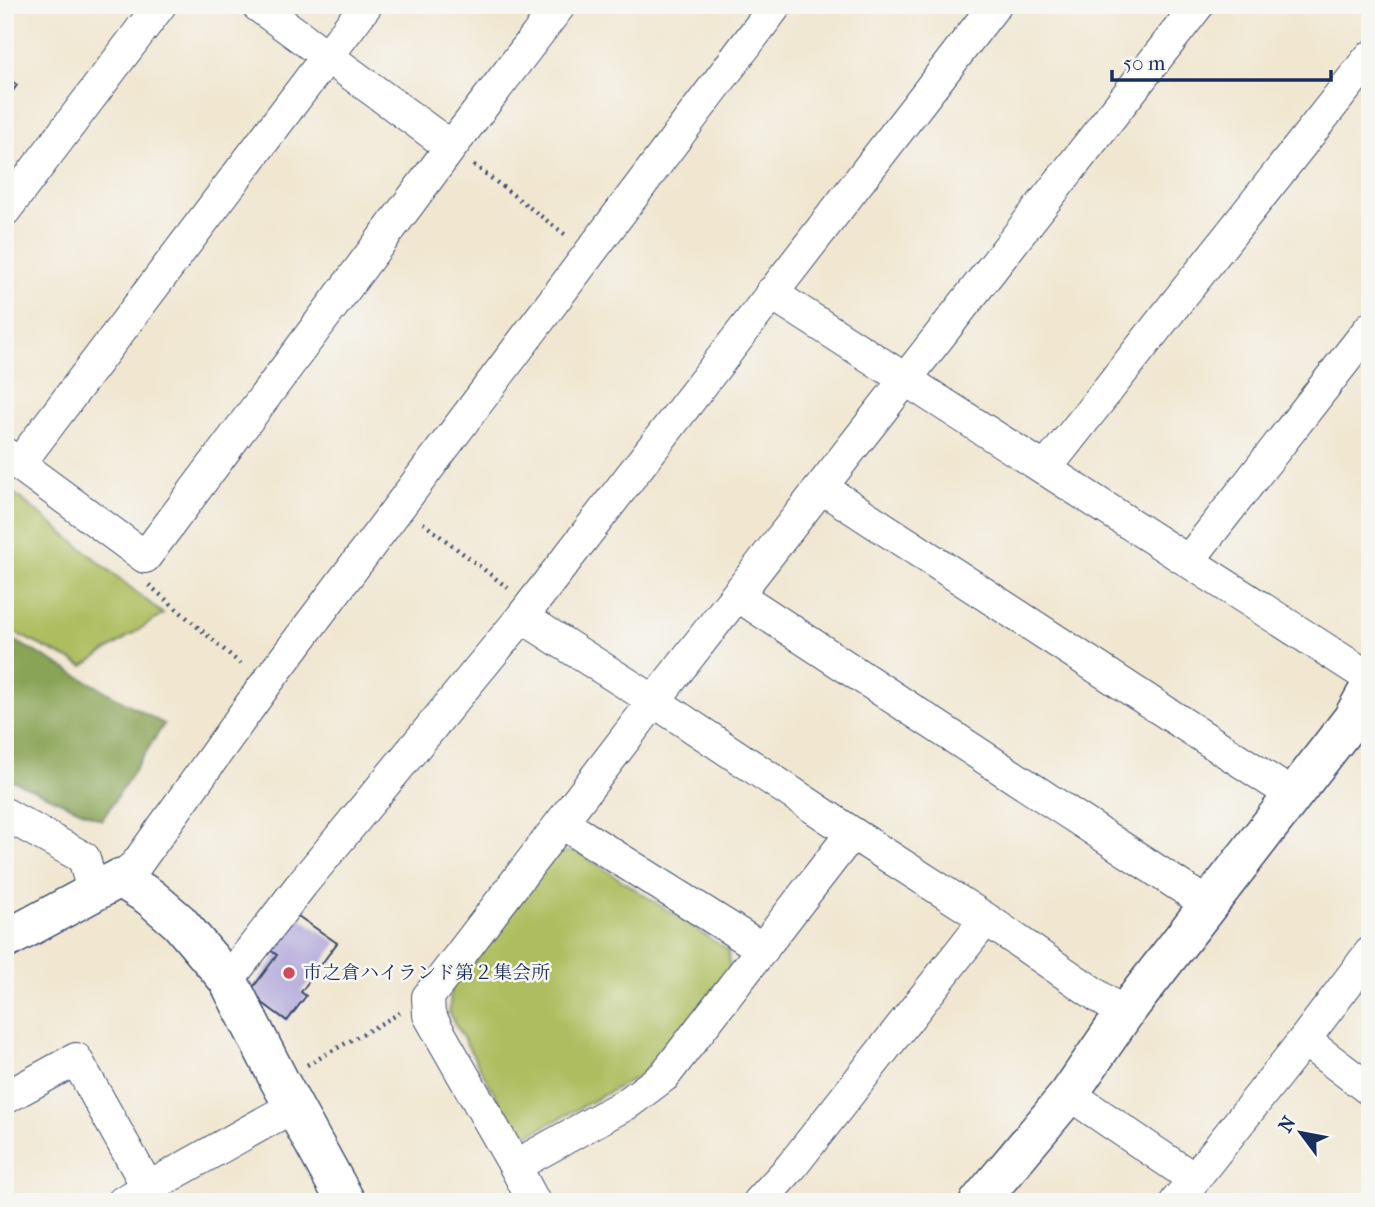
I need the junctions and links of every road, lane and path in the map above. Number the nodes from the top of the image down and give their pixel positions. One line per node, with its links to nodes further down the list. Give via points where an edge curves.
1 (160, 5): 11 (street)
2 (257, 5): 8 (street)
3 (366, 5): 8 (street)
4 (560, 5): 10 (street)
5 (776, 5): 12 (street)
6 (995, 5): 13 (street)
7 (1198, 5): 15 (street)
8 (328, 57): 10 (street); 16 (street)
9 (1370, 57): 17 (street)
10 (451, 147): 12 (path); 20 (street)
11 (5, 211)
12 (589, 252): 19 (street)
13 (771, 293): 15 (street); 23 (street)
14 (1370, 328): 21 (street)
15 (905, 378): 17 (street); 18 (street)
16 (12, 459): 20 (street)
17 (1046, 468): 21 (street)
18 (822, 488): 22 (street); 28 (street)
19 (400, 505): 23 (path); 25 (street)
20 (145, 557): 25 (path, via 141,578)
21 (1189, 560): 24 (street)
22 (737, 595): 27 (street); 33 (street)
23 (526, 612): 27 (street); 38 (street)
24 (1370, 678)
25 (265, 685): 32 (street, via 136,865)
26 (1370, 687): 28 (street, via 1352,719)
27 (654, 701): 30 (street); 31 (street)
28 (1294, 796): 33 (street)
29 (5, 814): 32 (street, via 84,858)
30 (562, 823): 36 (street); 39 (street)
31 (852, 833): 34 (street); 36 (street)
32 (106, 885): 35 (street); 38 (street, via 150,897 178,922)
33 (1209, 905): 40 (street)
34 (986, 919): 40 (street); 51 (street)
35 (5, 940)
36 (763, 948): 46 (street, via 664,1076 628,1103)
37 (1370, 953): 41 (street)
38 (228, 981): 43 (street)
39 (428, 997): 43 (path); 46 (street, via 429,1015)
40 (1124, 1014): 44 (street)
41 (1304, 1040): 42 (street); 47 (street)
42 (1370, 1090)
43 (286, 1093): 48 (street); 49 (street)
44 (1069, 1094): 47 (street); 52 (street)
45 (5, 1098): 48 (street, via 76,1059)
46 (515, 1166): 50 (street)
47 (1185, 1190)
48 (143, 1197)
49 (346, 1202)
50 (534, 1202)
51 (759, 1202)
52 (979, 1202)

